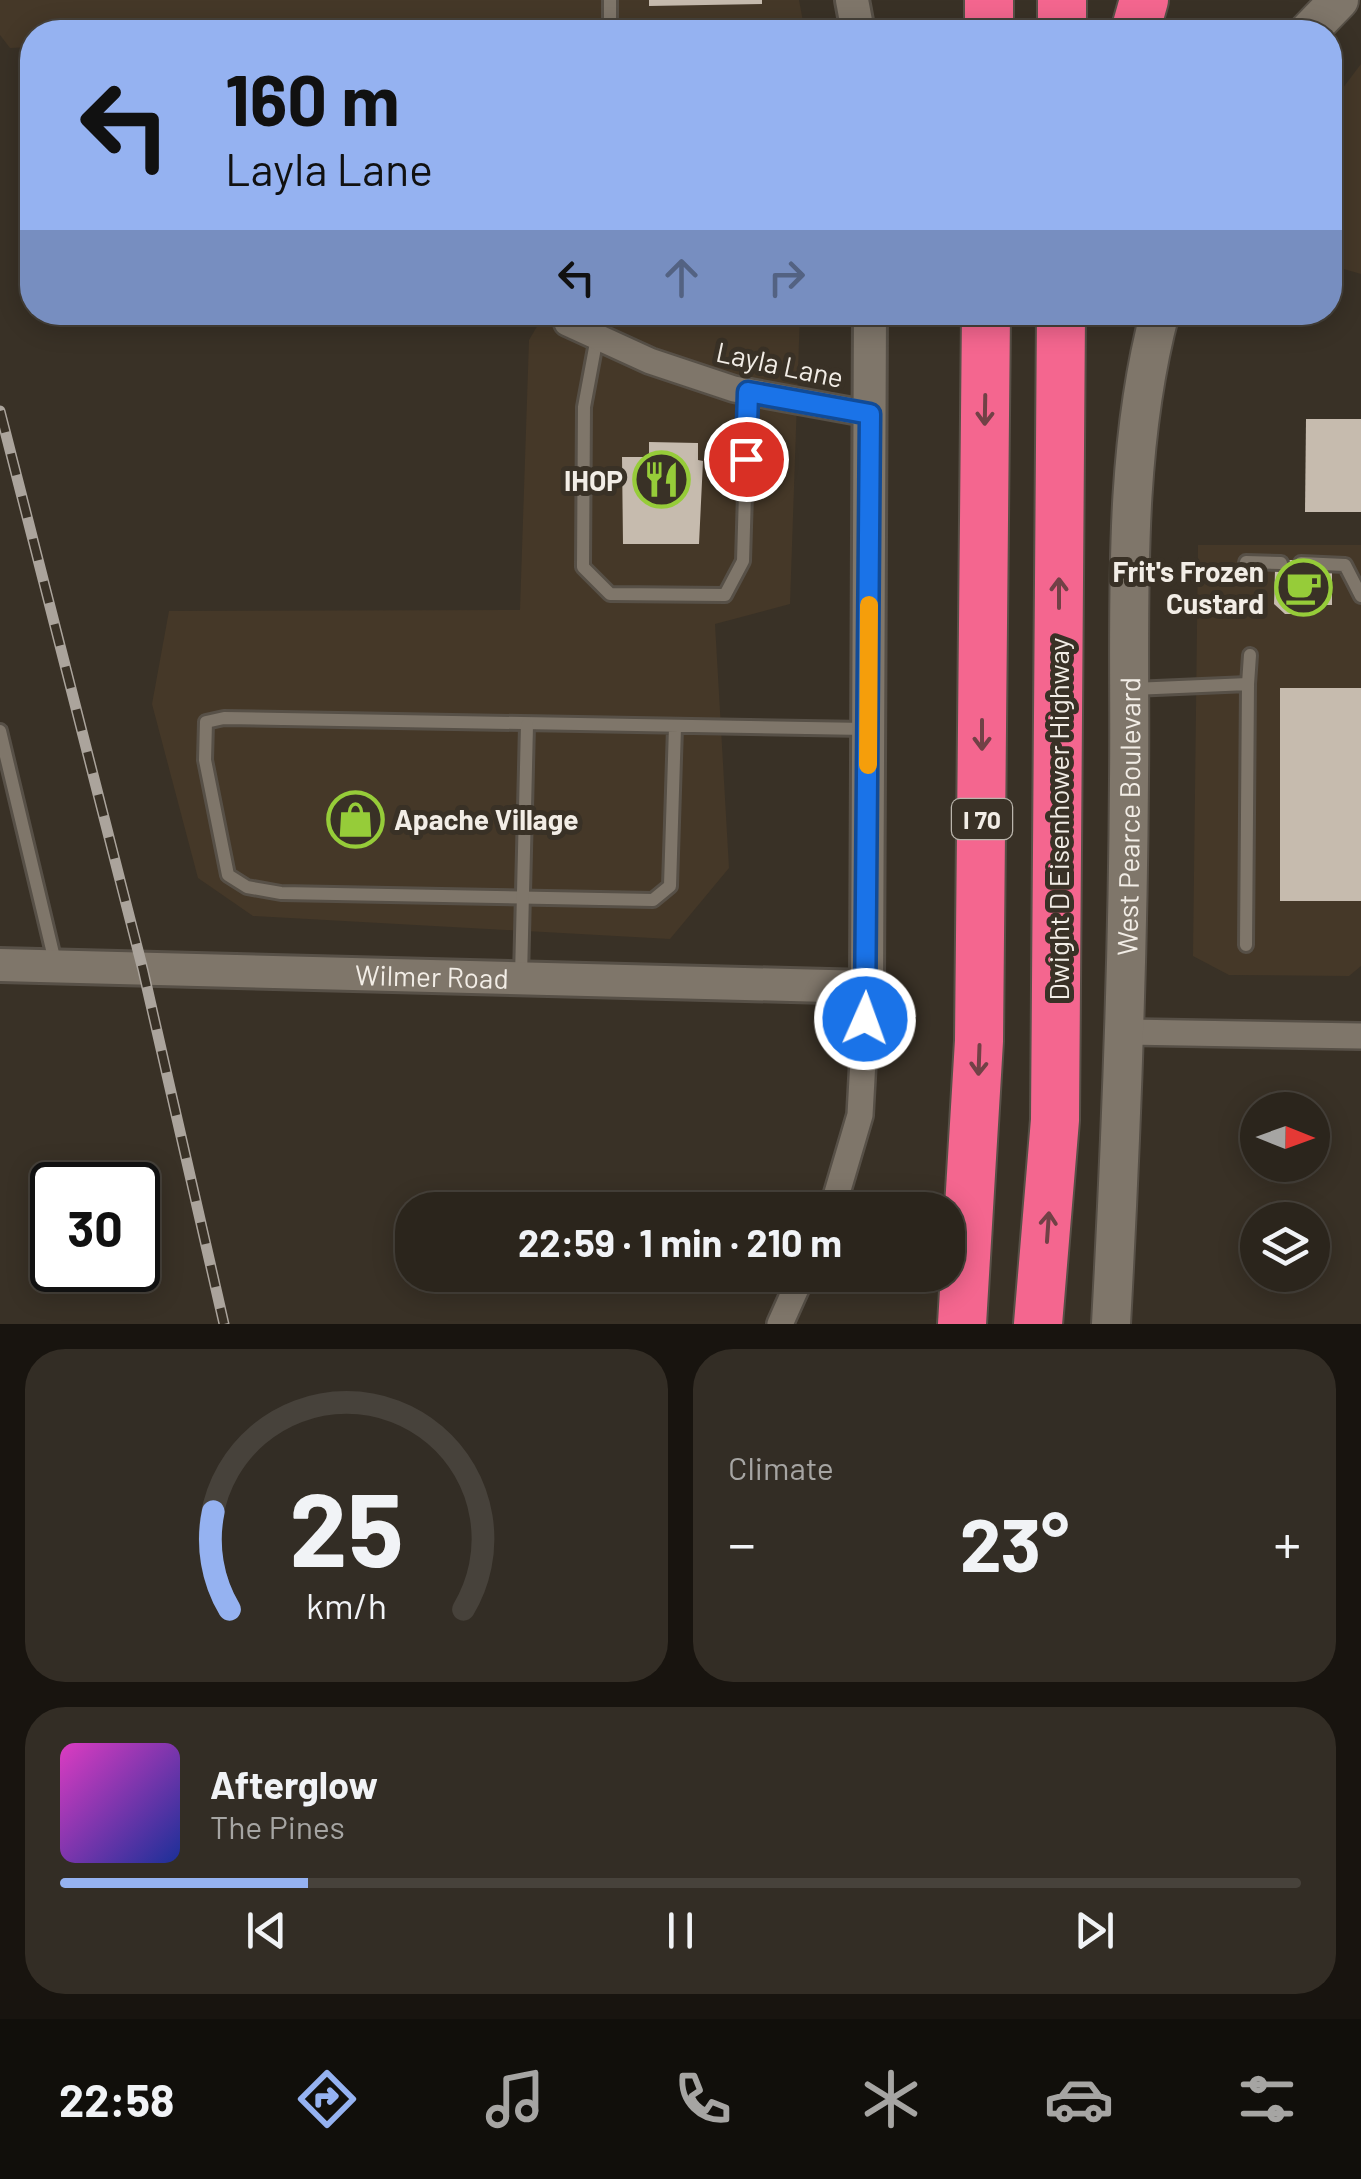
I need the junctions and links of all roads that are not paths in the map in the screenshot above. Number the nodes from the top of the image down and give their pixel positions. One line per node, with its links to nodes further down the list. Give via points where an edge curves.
1 (1339, 0): 2 (main road)
2 (1320, 20)
3 (572, 325): 9 (street, Layla Lane)
4 (870, 325): 12 (street)
5 (986, 325): 35 (highway, I 70, one-way to 35, via 979,1041)
6 (1061, 325): 10 (highway, Dwight D Eisenhower Highway)
7 (1068, 325): 10 (highway)
8 (1157, 325): 19 (main road, West Pearce Boulevard, via 1145,368 1132,517)
9 (598, 337): 11 (street, Layla Lane); 11 (lane, via 584,407 582,568 610,594 725,595 742,561)
10 (1061, 360): 36 (highway, Dwight D Eisenhower Highway, one-way to 10, via 1055,1120)
11 (748, 392): 12 (street, Layla Lane)
12 (870, 414): 22 (street)
13 (1246, 562): 14 (lane)
14 (1281, 563)
15 (1301, 564): 16 (lane, via 1345,564)
16 (1361, 596)
17 (1250, 654): 18 (lane)
18 (1248, 684): 19 (lane); 25 (lane)
19 (1130, 689): 30 (main road, West Pearce Boulevard)
20 (527, 724): 21 (lane); 24 (lane); 24 (lane, via 206,722 205,760 228,875 247,887)
21 (674, 728): 22 (lane); 24 (lane, via 670,886 652,900)
22 (868, 729): 29 (street)
23 (0, 731): 27 (lane)
24 (522, 897): 28 (lane)
25 (1246, 946)
26 (0, 965): 27 (street, Wilmer Road)
27 (56, 968): 28 (street, Wilmer Road)
28 (521, 979): 29 (street, Wilmer Road)
29 (867, 986): 32 (street, via 860,1115)
30 (1127, 1032): 31 (street); 37 (main road, West Pearce Boulevard)
31 (1361, 1036)
32 (837, 1192)
33 (794, 1292): 34 (street)
34 (780, 1324)
35 (962, 1324)
36 (1038, 1324)
37 (1111, 1324)

